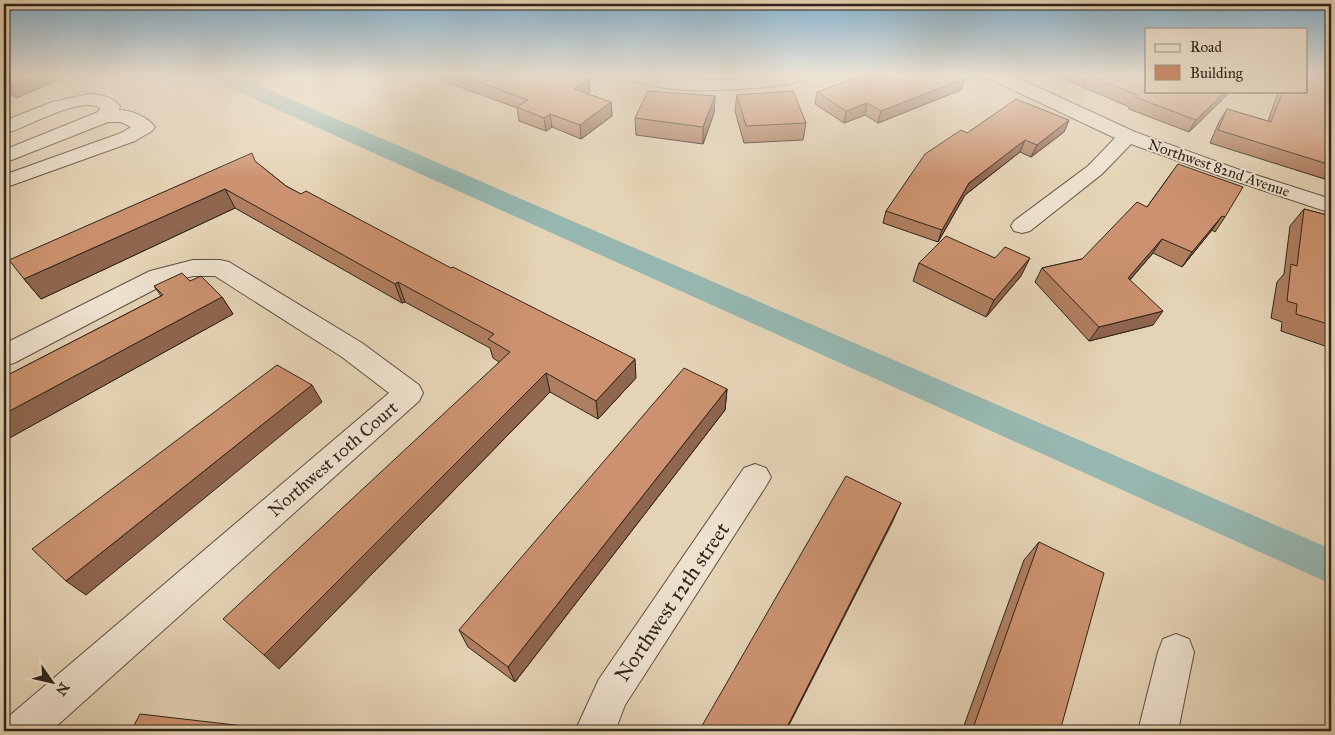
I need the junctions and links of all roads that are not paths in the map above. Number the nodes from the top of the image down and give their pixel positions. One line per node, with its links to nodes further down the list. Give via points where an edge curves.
1 (53, 110): 5 (street)
2 (109, 110): 4 (street)
3 (1072, 110): 6 (street, Northwest 82nd Avenue)
4 (104, 116): 7 (street); 8 (street, via 125,116 145,127 128,137)
5 (4, 128)
6 (1128, 136): 9 (street, Northwest 82nd Avenue); 10 (street, via 1094,170)
7 (4, 157)
8 (4, 182)
9 (1331, 206)
10 (1022, 226)
11 (4, 356): 14 (street, Northwest 10th Court, via 159,277 193,268 220,268 352,350 409,392)
12 (755, 477): 15 (street, Northwest 12th street, via 612,692)
13 (1176, 652): 16 (street)
14 (22, 731)
15 (595, 731)
16 (1158, 731)

